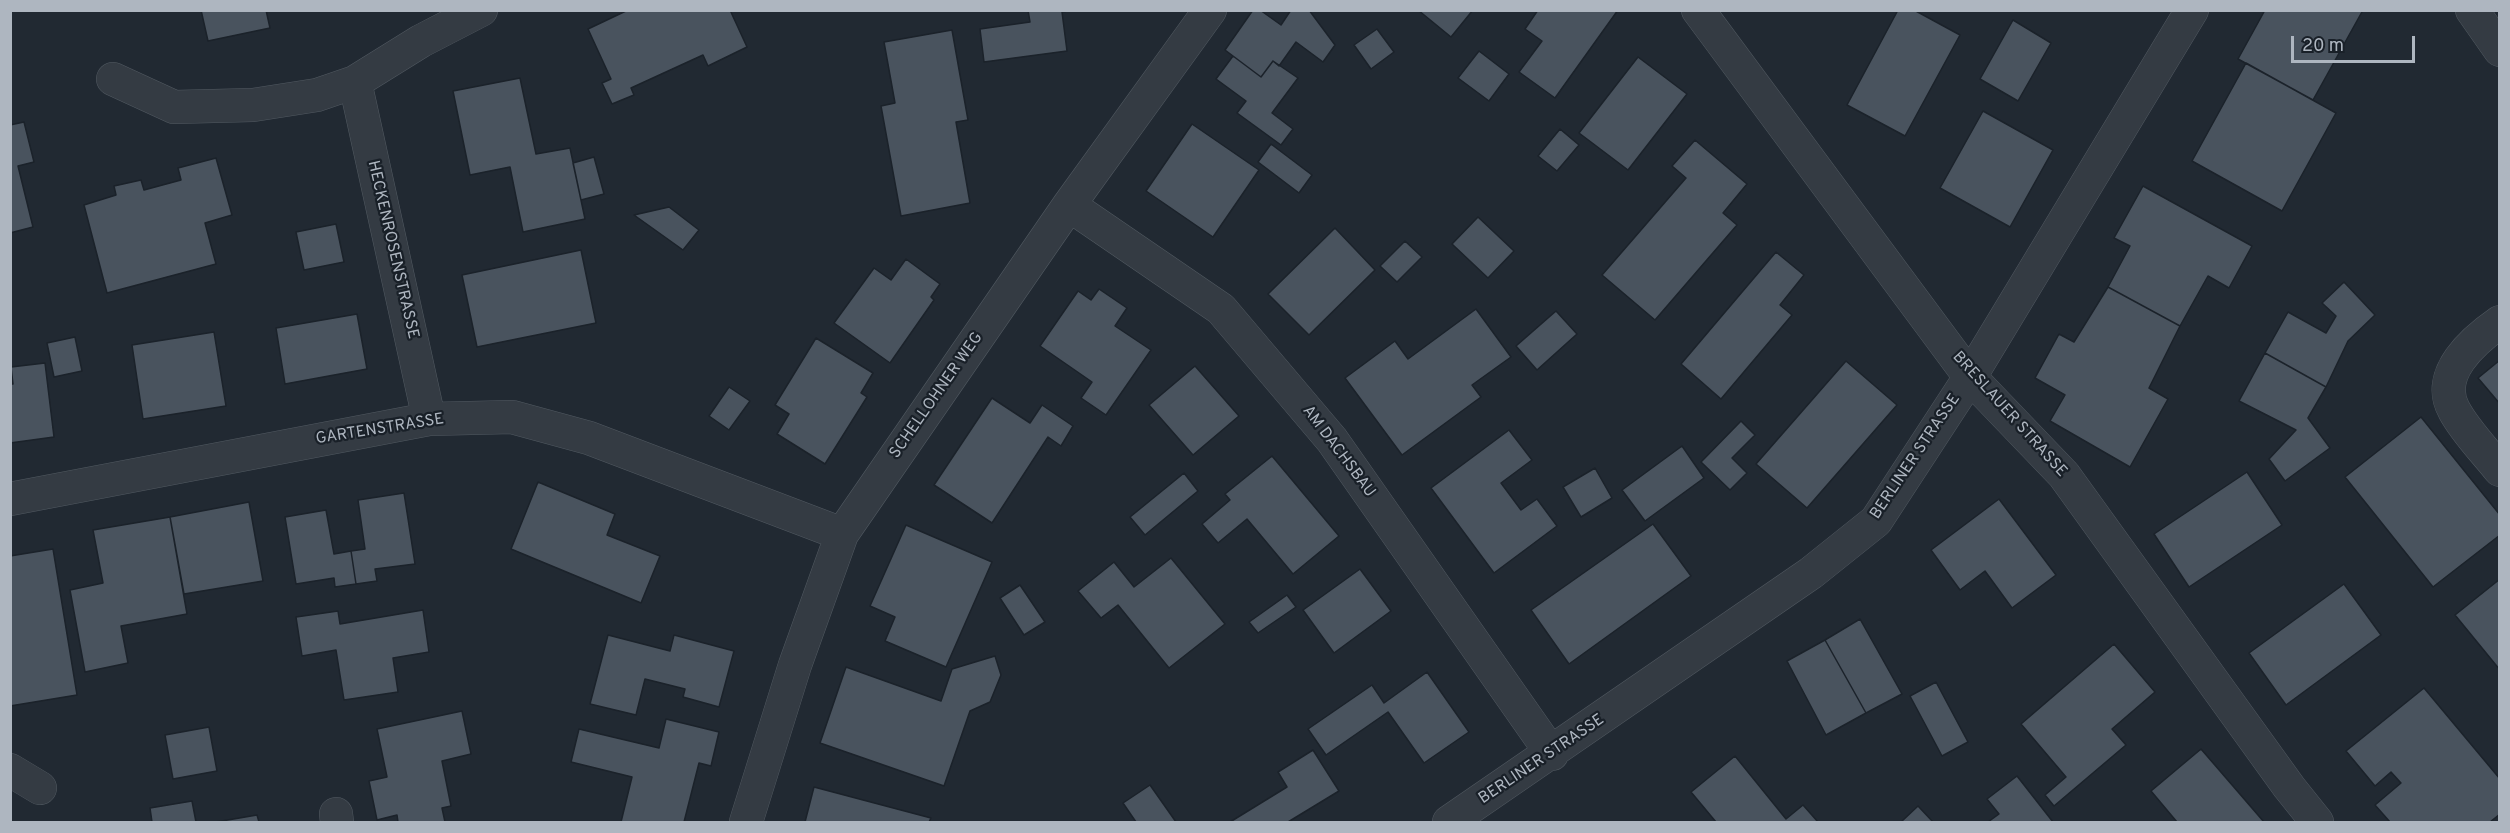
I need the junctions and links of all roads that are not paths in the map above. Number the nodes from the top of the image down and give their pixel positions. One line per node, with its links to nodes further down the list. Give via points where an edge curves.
1 (481, 10): 8 (street, via 421,40)
2 (1210, 10): 9 (street, SCHELLOHNER WEG)
3 (1698, 10): 11 (street, BRESLAUER STRASSE)
4 (2192, 10): 11 (street, BERLINER STRASSE)
5 (2472, 10): 6 (street)
6 (2499, 50)
7 (112, 79): 8 (street, via 174,107 253,105 317,95)
8 (355, 81): 12 (street, HECKENROSENSTRASSE)
9 (1069, 205): 15 (street, SCHELLOHNER WEG); 16 (street, AM DACHSBAU, via 1221,309 1332,440)
10 (2499, 322): 13 (street, via 2459,360 2451,376 2449,397 2454,410)
11 (1970, 377): 16 (street, BERLINER STRASSE, via 1876,521 1811,573); 21 (street, BRESLAUER STRASSE, via 2064,475)
12 (429, 419): 14 (street, GARTENSTRASSE); 15 (street, GARTENSTRASSE, via 512,417 589,438)
13 (2499, 470)
14 (10, 499)
15 (842, 534): 19 (street, SCHELLOHNER WEG, via 795,665)
16 (1552, 754): 20 (street, BERLINER STRASSE)
17 (10, 770): 18 (street)
18 (40, 788)
19 (746, 822)
20 (1449, 822)
21 (2317, 822)

